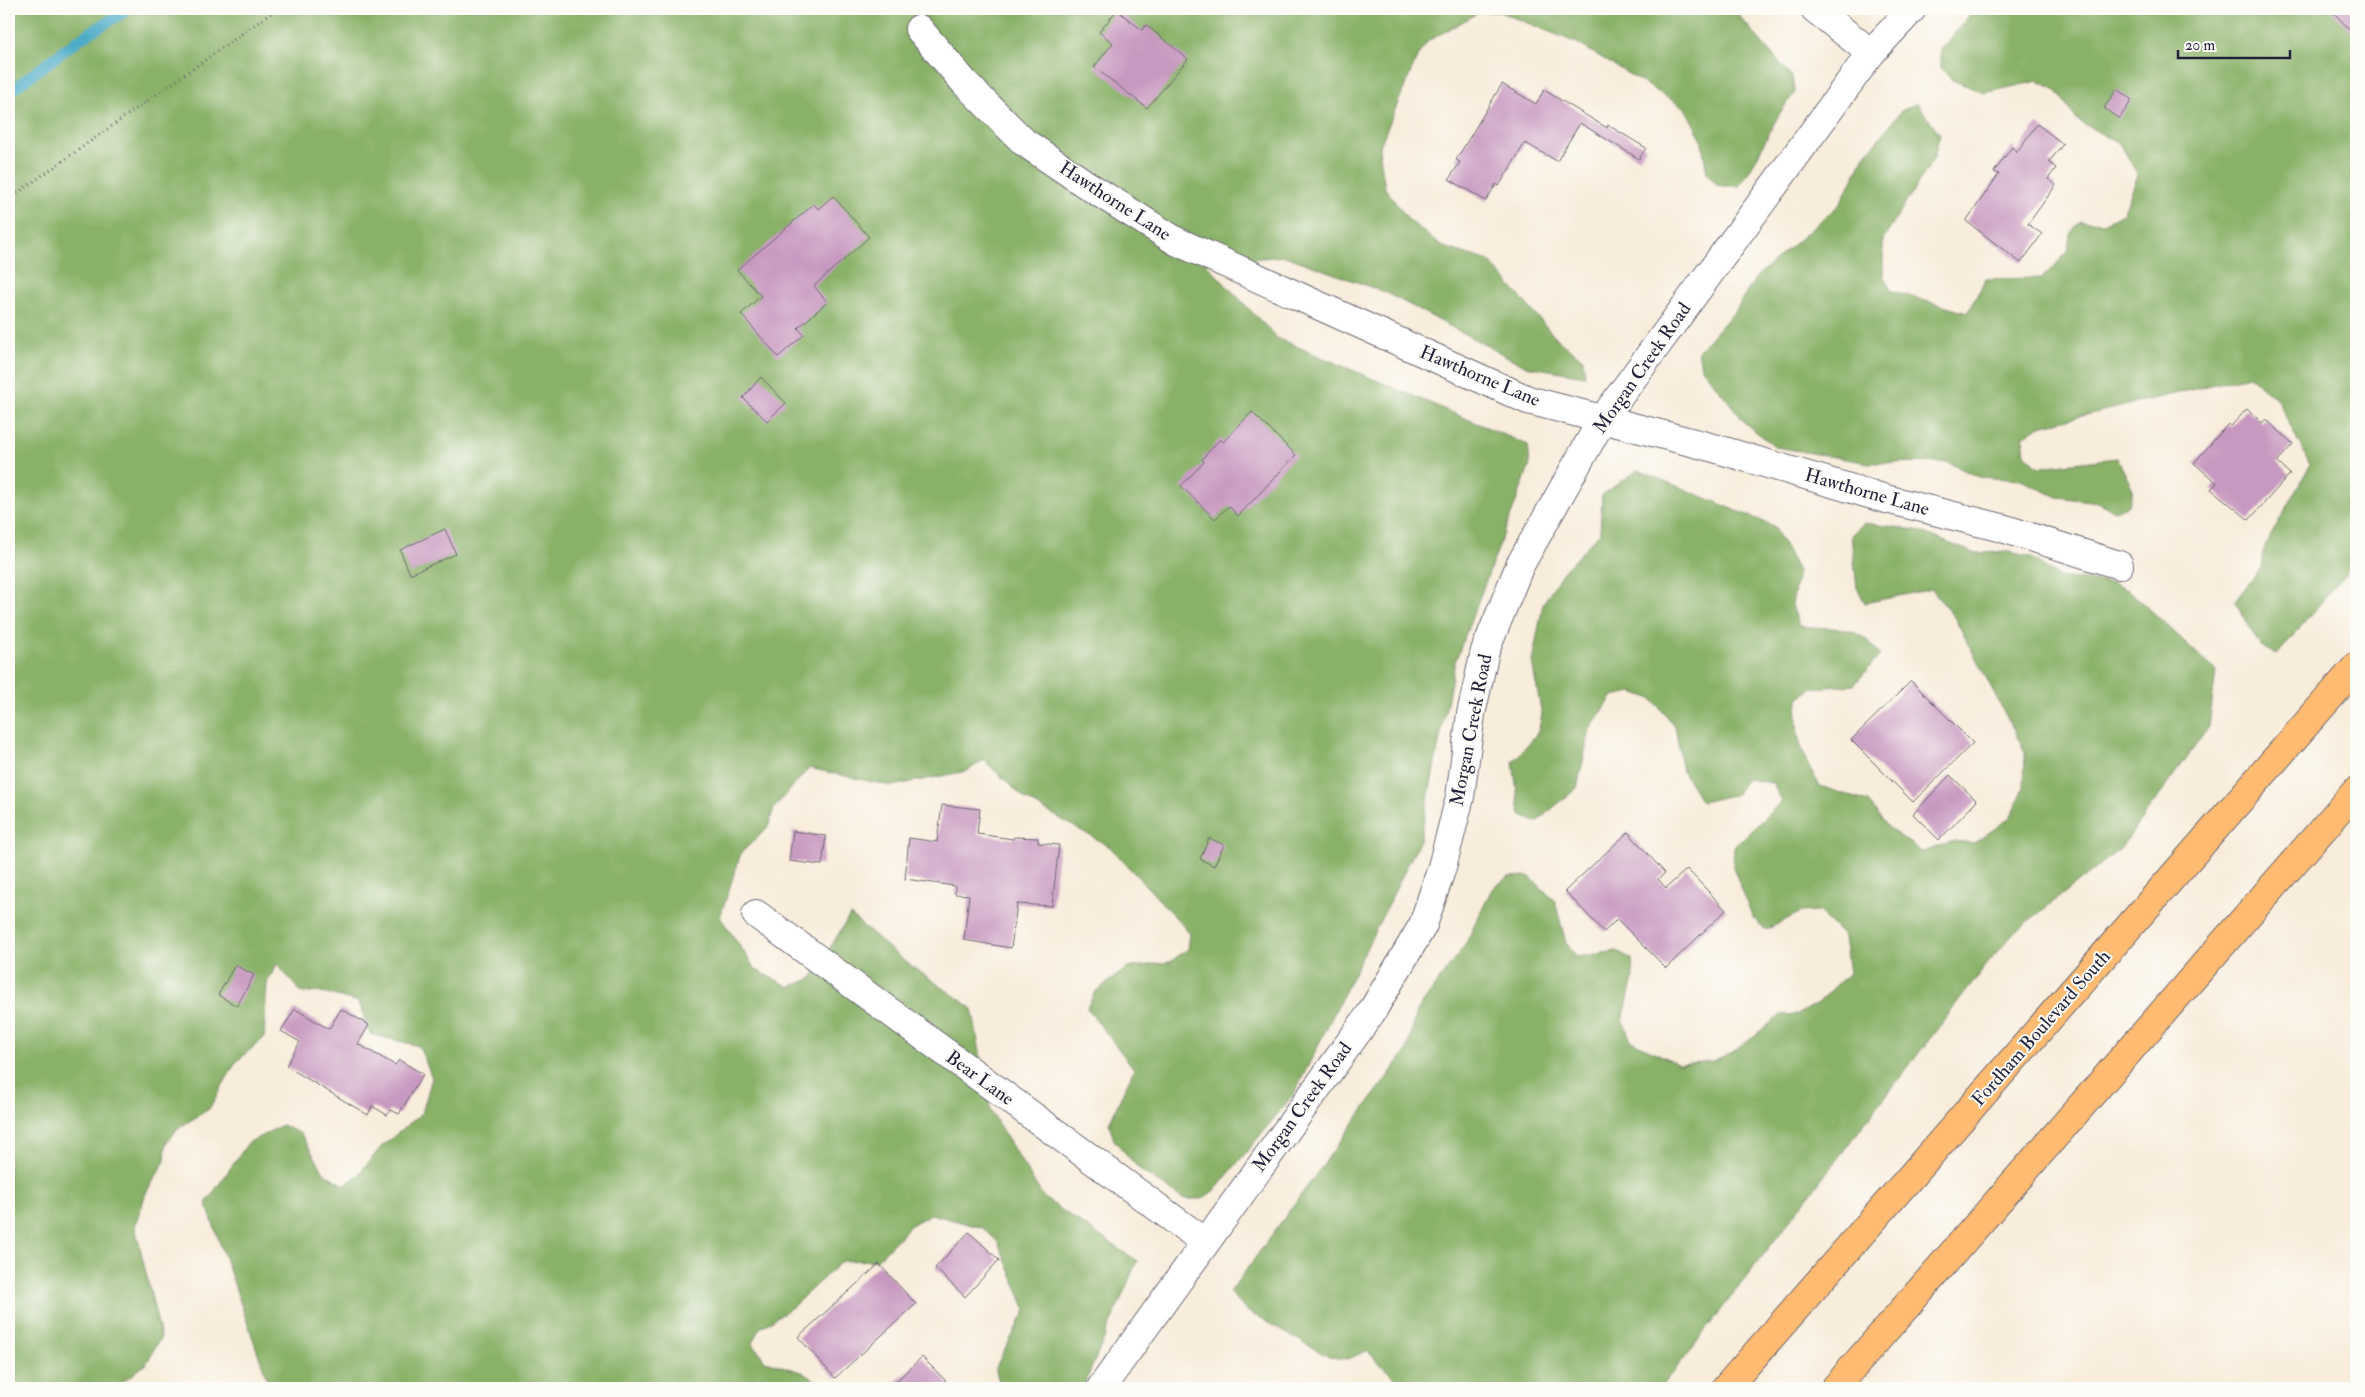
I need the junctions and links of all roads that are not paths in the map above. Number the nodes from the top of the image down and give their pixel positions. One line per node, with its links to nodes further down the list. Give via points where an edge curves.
1 (1815, 9): 4 (street)
2 (1912, 9): 4 (street, Morgan Creek Road)
3 (919, 29): 5 (street, Hawthorne Lane, via 965,83 1024,142 1176,241 1528,400)
4 (1871, 53): 5 (street, Morgan Creek Road)
5 (1602, 420): 6 (street, Hawthorne Lane, via 2002,528); 10 (street, Morgan Creek Road, via 1520,565 1485,651 1471,714 1460,797 1442,867 1422,925 1371,1013)
6 (2119, 565)
7 (2356, 667): 12 (highway, Fordham Boulevard South)
8 (2356, 791): 13 (highway)
9 (756, 914): 10 (street, Bear Lane)
10 (1204, 1242): 11 (street, Morgan Creek Road)
11 (1101, 1388)
12 (1726, 1388)
13 (1836, 1388)

